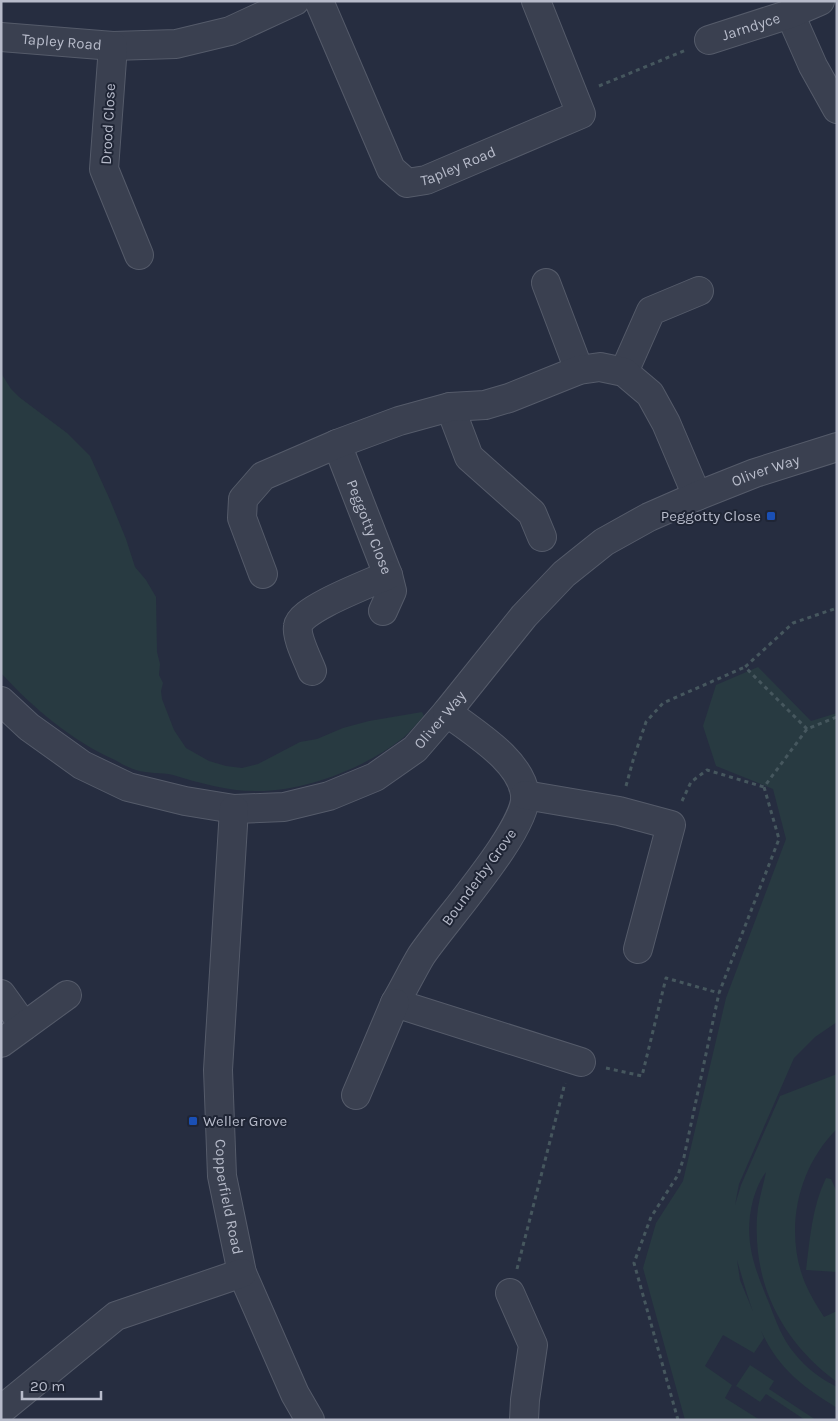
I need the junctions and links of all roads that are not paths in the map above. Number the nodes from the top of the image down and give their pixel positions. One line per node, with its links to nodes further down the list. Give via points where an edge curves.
1 (295, 1): 8 (street, Tapley Road, via 230,31 176,44)
2 (319, 1): 3 (street, Tapley Road, via 391,169 407,182 426,180 581,114)
3 (536, 1)
4 (820, 1): 5 (street, Jarndyce)
5 (790, 14): 7 (street, Jarndyce); 9 (street)
6 (1, 37): 8 (street, Tapley Road)
7 (709, 40)
8 (112, 46): 10 (street, Drood Close, via 104,168)
9 (837, 109)
10 (139, 255)
11 (546, 283): 13 (street)
12 (699, 291): 14 (street, via 651,311)
13 (579, 370): 14 (street, via 600,367); 15 (street, via 485,405)
14 (624, 372): 18 (street, via 650,394)
15 (450, 407): 16 (street, via 399,421); 19 (street, via 469,456 532,513)
16 (337, 444): 20 (street, via 263,476 243,499 242,518); 21 (street, Peggotty Close)
17 (837, 447): 18 (street, Oliver Way, via 755,473)
18 (697, 496): 25 (street, Oliver Way, via 604,542 564,574 524,616)
19 (542, 537)
20 (263, 574)
21 (388, 575): 22 (street, Peggotty Close, via 392,591); 23 (street, via 317,607 302,618 298,626 299,638)
22 (383, 610)
23 (312, 671)
24 (1, 701): 27 (street, Oliver Way, via 29,728 82,765 128,787)
25 (447, 712): 26 (street, via 509,763 519,777); 27 (street, Oliver Way, via 415,749 375,777 329,796 284,807)
26 (525, 795): 28 (street, via 619,811 671,825); 31 (street, Bounderby Grove, via 520,818 498,853 421,956)
27 (234, 809): 36 (street, Copperfield Road, via 218,1070 222,1176)
28 (638, 949)
29 (1, 994): 32 (street)
30 (67, 995): 32 (street)
31 (395, 1003): 34 (street); 35 (street, Bounderby Grove)
32 (24, 1026): 33 (street)
33 (1, 1043)
34 (576, 1060)
35 (356, 1095)
36 (242, 1273): 38 (street, via 116,1316); 39 (street, Copperfield Road, via 295,1394)
37 (510, 1293): 40 (street, via 533,1344)
38 (1, 1410)
39 (310, 1420)
40 (524, 1420)

